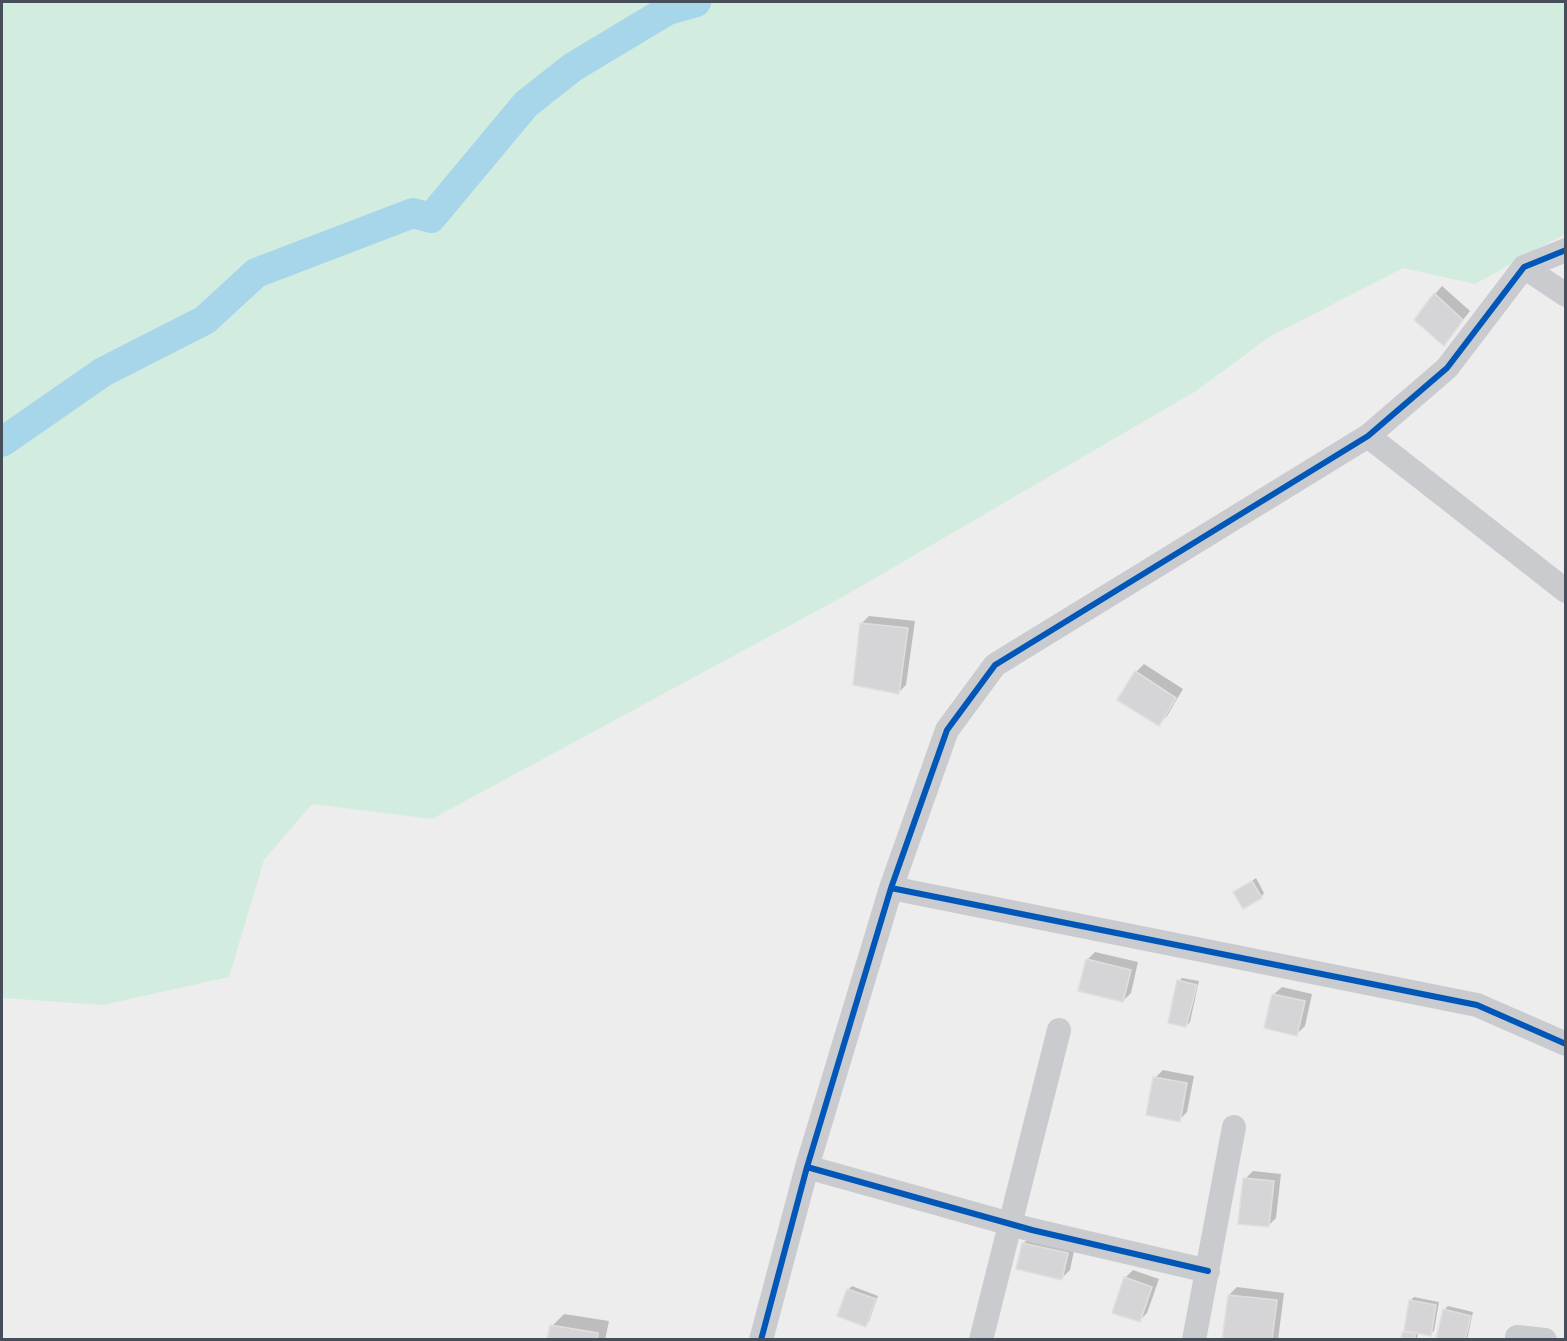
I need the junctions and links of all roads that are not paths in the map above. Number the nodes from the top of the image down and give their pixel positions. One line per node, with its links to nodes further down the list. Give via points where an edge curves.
1 (1566, 250): 2 (street)
2 (1524, 267): 3 (street); 4 (street, via 1447,368)
3 (1566, 295)
4 (1368, 436): 5 (street); 6 (street, via 995,665 946,730)
5 (1566, 591)
6 (891, 888): 8 (street, via 1477,1005); 10 (street)
7 (1059, 1030): 11 (street)
8 (1566, 1044)
9 (1234, 1127): 12 (street)
10 (807, 1167): 11 (street); 13 (street)
11 (1011, 1224): 12 (street); 14 (street)
12 (1208, 1271): 15 (street)
13 (761, 1340)
14 (981, 1340)
15 (1194, 1340)
16 (1517, 1340): 17 (street, via 1517,1336)
17 (1545, 1340)

